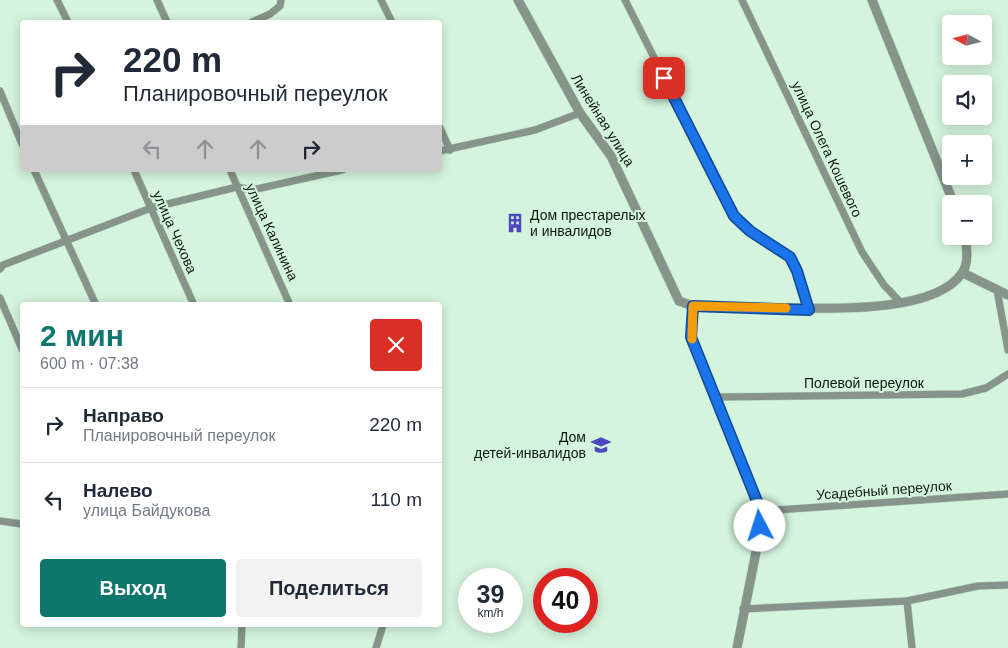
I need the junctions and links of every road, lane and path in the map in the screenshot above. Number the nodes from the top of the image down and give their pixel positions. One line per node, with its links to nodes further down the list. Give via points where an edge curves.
1 (58, 0): 9 (street)
2 (157, 0): 10 (street)
3 (280, 0): 11 (street, via 280,6)
4 (382, 0): 12 (street)
5 (518, 0): 14 (street, Линейная улица)
6 (626, 0): 38 (street, via 734,216 750,231 790,257)
7 (742, 0): 36 (street, улица Олега Кошевого, via 862,252 879,279)
8 (872, 0): 24 (street)
9 (67, 20)
10 (166, 20)
11 (256, 20)
12 (391, 20)
13 (0, 91): 16 (street)
14 (580, 114): 17 (street, via 535,130); 37 (street, Линейная улица, via 612,156 679,301)
15 (442, 132): 17 (street)
16 (20, 139)
17 (450, 150): 18 (street)
18 (442, 151)
19 (35, 172): 26 (street)
20 (135, 172): 25 (street, улица Чехова)
21 (231, 172): 23 (street, улица Калинина)
22 (333, 172): 23 (street, via 252,190)
23 (237, 186): 25 (street); 35 (street, улица Калинина)
24 (950, 195)
25 (151, 208): 26 (street); 34 (street, улица Чехова)
26 (66, 239): 28 (street); 33 (street)
27 (965, 245): 29 (street)
28 (0, 269)
29 (963, 273): 30 (street); 36 (street, via 954,283 931,295)
30 (997, 290): 31 (street); 40 (street)
31 (1008, 295)
32 (0, 298): 39 (street)
33 (95, 302)
34 (193, 302)
35 (289, 302)
36 (900, 302): 38 (street)
37 (693, 306): 38 (street); 42 (street, via 691,337)
38 (809, 310)
39 (20, 343)
40 (1008, 350)
41 (1008, 374): 42 (street, Полевой переулок, via 986,388 962,394)
42 (715, 397): 44 (street)
43 (1008, 494): 44 (street, Усадебный переулок)
44 (761, 511): 49 (street, via 752,574)
45 (0, 521): 46 (street)
46 (20, 524)
47 (1008, 584): 48 (street, via 978,586)
48 (907, 601): 49 (street); 55 (street)
49 (743, 609): 54 (street)
50 (242, 627): 52 (street)
51 (381, 627): 53 (street)
52 (241, 648)
53 (376, 648)
54 (737, 648)
55 (912, 648)

